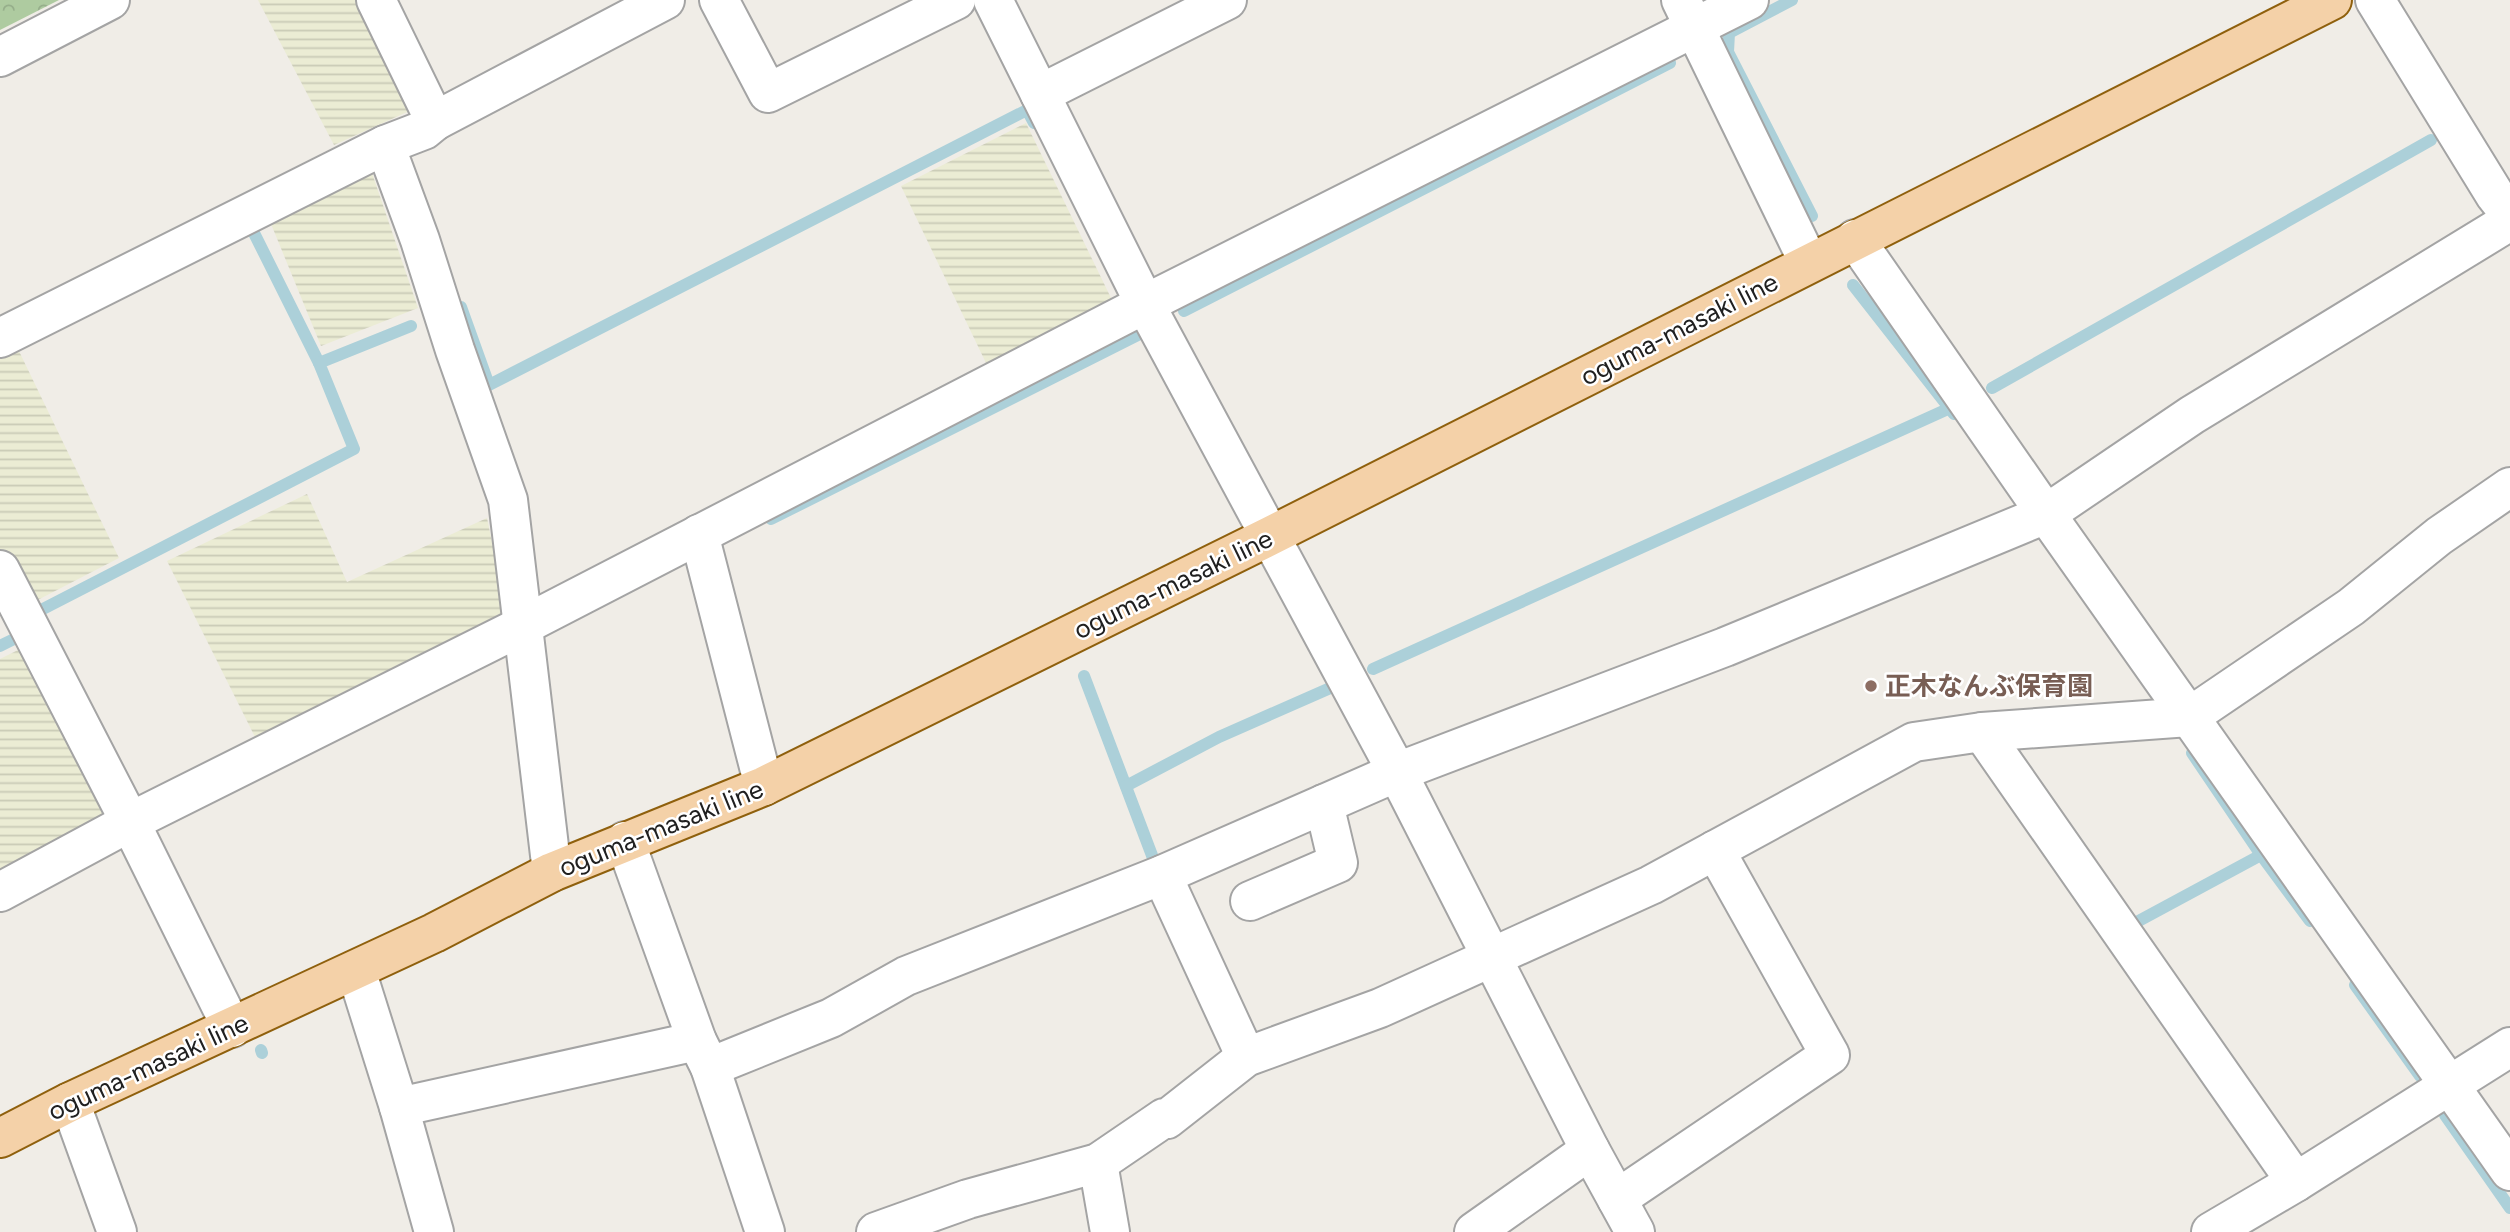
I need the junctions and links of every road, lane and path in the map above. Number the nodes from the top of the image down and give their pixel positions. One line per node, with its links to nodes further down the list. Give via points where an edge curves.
1 (110, 0): 12 (street)
2 (376, 0): 14 (street)
3 (665, 0): 14 (street)
4 (719, 0): 5 (street, via 768,93)
5 (956, 0)
6 (993, 0): 13 (street)
7 (1227, 0): 13 (street)
8 (1749, 0): 11 (street)
9 (2332, 0): 18 (main road, oguma-masaki line)
10 (2375, 0): 16 (street)
11 (1689, 14): 19 (street); 20 (street)
12 (0, 57)
13 (1040, 94): 20 (street)
14 (435, 121): 15 (street)
15 (385, 145): 21 (street); 27 (street, via 508,500)
16 (2510, 214)
17 (2510, 221): 23 (street, via 2192,415)
18 (1855, 239): 19 (main road, oguma-masaki line); 23 (street)
19 (1809, 263): 25 (main road, oguma-masaki line)
20 (1145, 304): 24 (street); 25 (street)
21 (0, 338)
22 (2510, 487): 29 (street, via 2439,536 2351,607)
23 (2046, 514): 29 (street); 31 (street, via 1725,648)
24 (699, 534): 27 (street); 32 (street)
25 (1270, 536): 31 (street); 32 (main road, oguma-masaki line)
26 (0, 570): 28 (street)
27 (522, 626): 34 (street); 37 (street)
28 (14, 631): 34 (street)
29 (2189, 717): 30 (street); 47 (street)
30 (1982, 732): 36 (street, via 1914,741); 54 (street)
31 (1397, 772): 33 (street); 41 (street)
32 (764, 786): 35 (main road, oguma-masaki line)
33 (1324, 804): 38 (street); 40 (street, via 1338,863)
34 (130, 822): 39 (street); 43 (street)
35 (625, 841): 37 (main road, oguma-masaki line); 45 (street)
36 (1714, 850): 41 (street, via 1651,885); 55 (street, via 1830,1055)
37 (552, 872): 42 (main road, oguma-masaki line)
38 (1162, 875): 45 (street, via 906,976 831,1018); 46 (street)
39 (0, 892)
40 (1250, 901)
41 (1490, 957): 46 (street, via 1380,1008); 51 (street)
42 (356, 970): 43 (main road, oguma-masaki line); 49 (street)
43 (232, 1028): 48 (main road, oguma-masaki line)
44 (2510, 1047): 47 (street)
45 (704, 1054): 49 (street); 58 (street)
46 (1247, 1057): 52 (street, via 1167,1119)
47 (2450, 1086): 53 (street); 54 (street)
48 (70, 1102): 50 (main road, oguma-masaki line); 56 (street)
49 (399, 1107): 57 (street)
50 (0, 1138)
51 (1590, 1150): 55 (street); 61 (street)
52 (1098, 1163): 59 (street, via 968,1199); 60 (street)
53 (2510, 1171)
54 (2296, 1182): 63 (street)
55 (1617, 1199): 62 (street)
56 (117, 1232)
57 (434, 1232)
58 (765, 1232)
59 (876, 1232)
60 (1110, 1232)
61 (1474, 1232)
62 (1635, 1232)
63 (2211, 1232)

